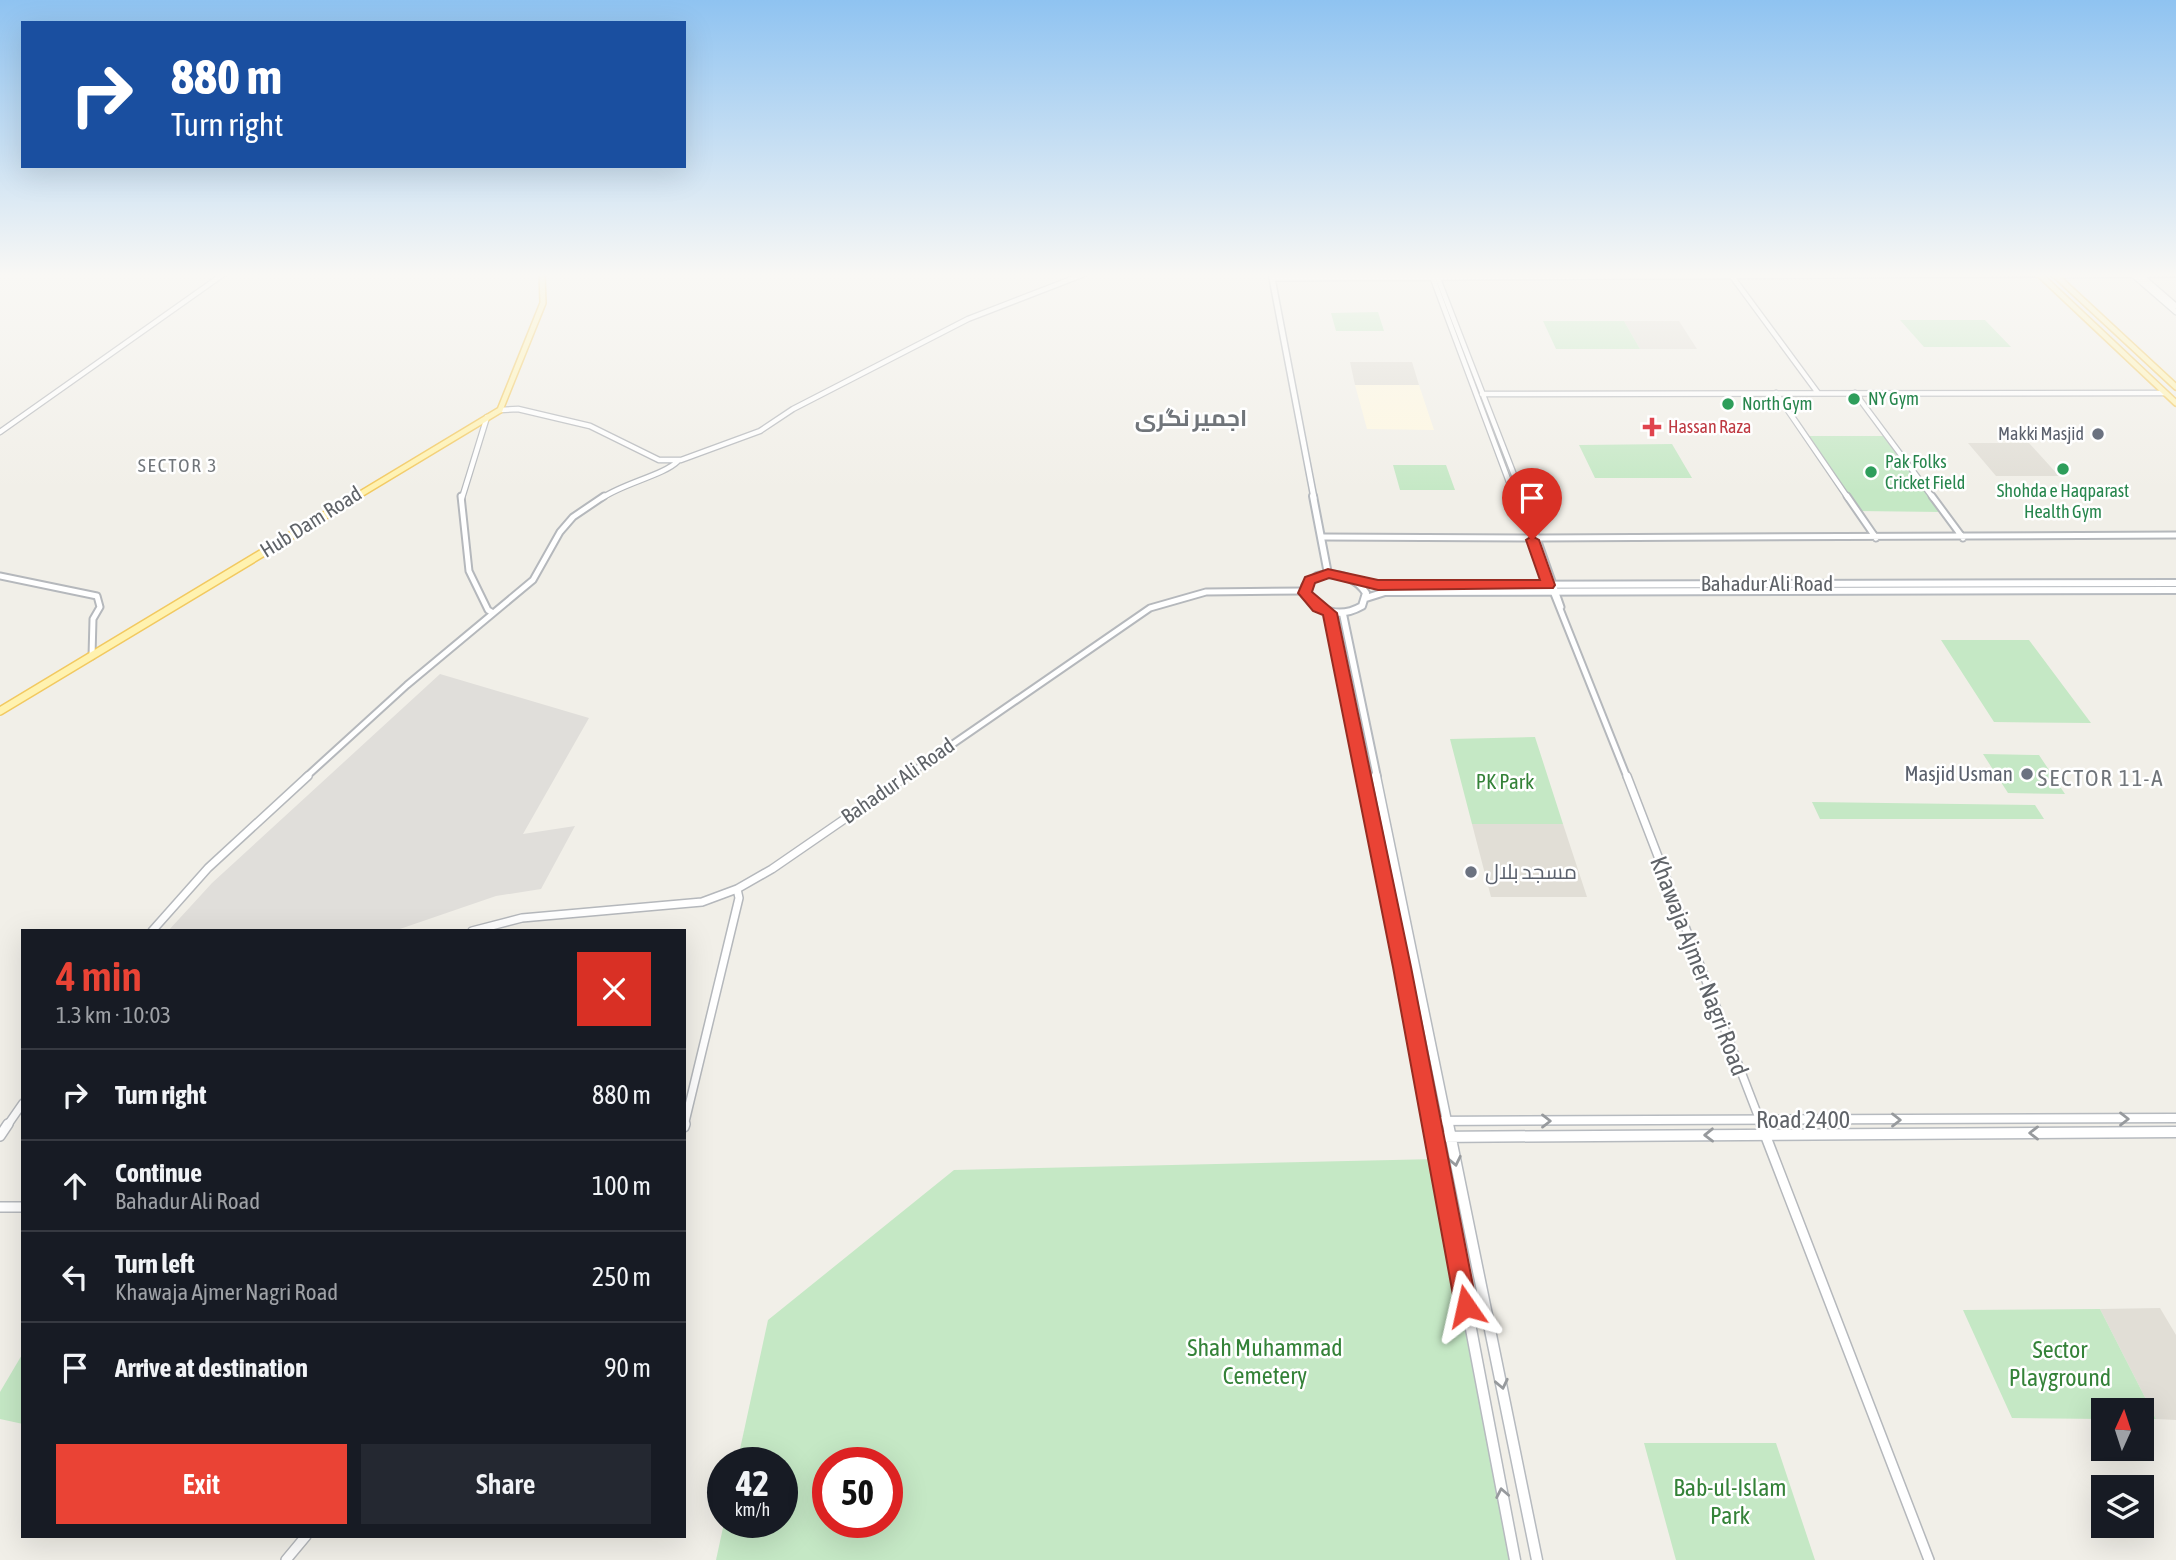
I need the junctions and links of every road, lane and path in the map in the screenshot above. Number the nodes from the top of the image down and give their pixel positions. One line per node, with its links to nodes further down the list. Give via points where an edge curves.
1 (122, 346): 22 (street)
2 (525, 346): 19 (main road)
3 (916, 346): 23 (street, via 760,431)
4 (1285, 346): 24 (main road)
5 (1461, 346): 11 (street, Khawaja Ajmer Nagri Road)
6 (1783, 346): 14 (street)
7 (2115, 346): 16 (main road)
8 (2117, 346): 9 (main road, via 2147,372 2155,373)
9 (2129, 346)
10 (2131, 346): 12 (main road)
11 (1476, 385): 17 (street, Khawaja Ajmer Nagri Road); 20 (street, Khawaja Ajmer Nagri Road)
12 (2176, 387)
13 (1776, 393): 14 (street); 17 (street); 26 (street)
14 (1818, 393): 15 (street)
15 (1855, 393): 16 (street); 27 (street)
16 (2165, 393): 18 (main road)
17 (1482, 394): 20 (street, Khawaja Ajmer Nagri Road)
18 (2176, 403)
19 (500, 410): 21 (main road, Hub Dam Road); 23 (street, via 518,409 590,426 659,460)
20 (1486, 412): 28 (street, Khawaja Ajmer Nagri Road)
21 (487, 417): 39 (street, via 461,493 469,571); 42 (main road, Hub Dam Road)
22 (0, 432)
23 (678, 461): 39 (street, via 668,471 652,472 622,486 573,516 533,580)
24 (1323, 537): 28 (street); 29 (main road)
25 (2176, 537): 27 (street)
26 (1875, 538): 27 (street); 28 (street)
27 (1962, 538)
28 (1537, 539): 34 (street, Khawaja Ajmer Nagri Road); 34 (street, Khawaja Ajmer Nagri Road)
29 (1328, 574): 31 (main road); 37 (main road, via 1310,580)
30 (0, 576): 42 (street, via 97,596 100,607 93,619)
31 (1358, 582): 34 (main road, Bahadur Ali Road); 38 (main road)
32 (1952, 582): 33 (main road, Bahadur Ali Road); 34 (main road, Bahadur Ali Road); 35 (main road)
33 (2176, 583)
34 (1553, 588): 35 (main road, Bahadur Ali Road); 38 (main road, Bahadur Ali Road, via 1385,592); 50 (street, Khawaja Ajmer Nagri Road)
35 (1958, 590): 36 (main road, Bahadur Ali Road)
36 (2176, 590)
37 (1305, 591): 40 (main road, via 1310,601); 44 (street, Bahadur Ali Road, via 1208,591 1150,608)
38 (1366, 598): 41 (main road, via 1356,611)
39 (493, 613): 45 (street, via 407,685 208,868)
40 (1330, 613): 41 (main road); 51 (main road)
41 (1342, 614): 52 (main road)
42 (92, 656): 43 (main road, Hub Dam Road)
43 (0, 711)
44 (737, 889): 46 (street, Bahadur Ali Road, via 702,902 522,919); 49 (street)
45 (154, 929)
46 (480, 929)
47 (21, 1106): 55 (street)
48 (2176, 1118): 50 (main road, Road 2400, one-way to 48)
49 (686, 1119)
50 (1759, 1120): 52 (main road, Road 2400, one-way to 50); 54 (street, Khawaja Ajmer Nagri Road)
51 (1429, 1121): 52 (main road, Road 2400); 56 (main road)
52 (1447, 1121): 57 (main road)
53 (2176, 1132): 54 (main road, Road 2400, one-way to 54)
54 (1764, 1134): 57 (main road, Road 2400, one-way to 57); 64 (street, Khawaja Ajmer Nagri Road)
55 (0, 1136)
56 (1433, 1137): 57 (main road, Road 2400); 62 (main road, one-way to 56)
57 (1450, 1137): 63 (main road, one-way to 63)
58 (0, 1207): 59 (street)
59 (21, 1207)
60 (304, 1538): 61 (street)
61 (286, 1560)
62 (1515, 1560)
63 (1536, 1560)
64 (1929, 1560)

